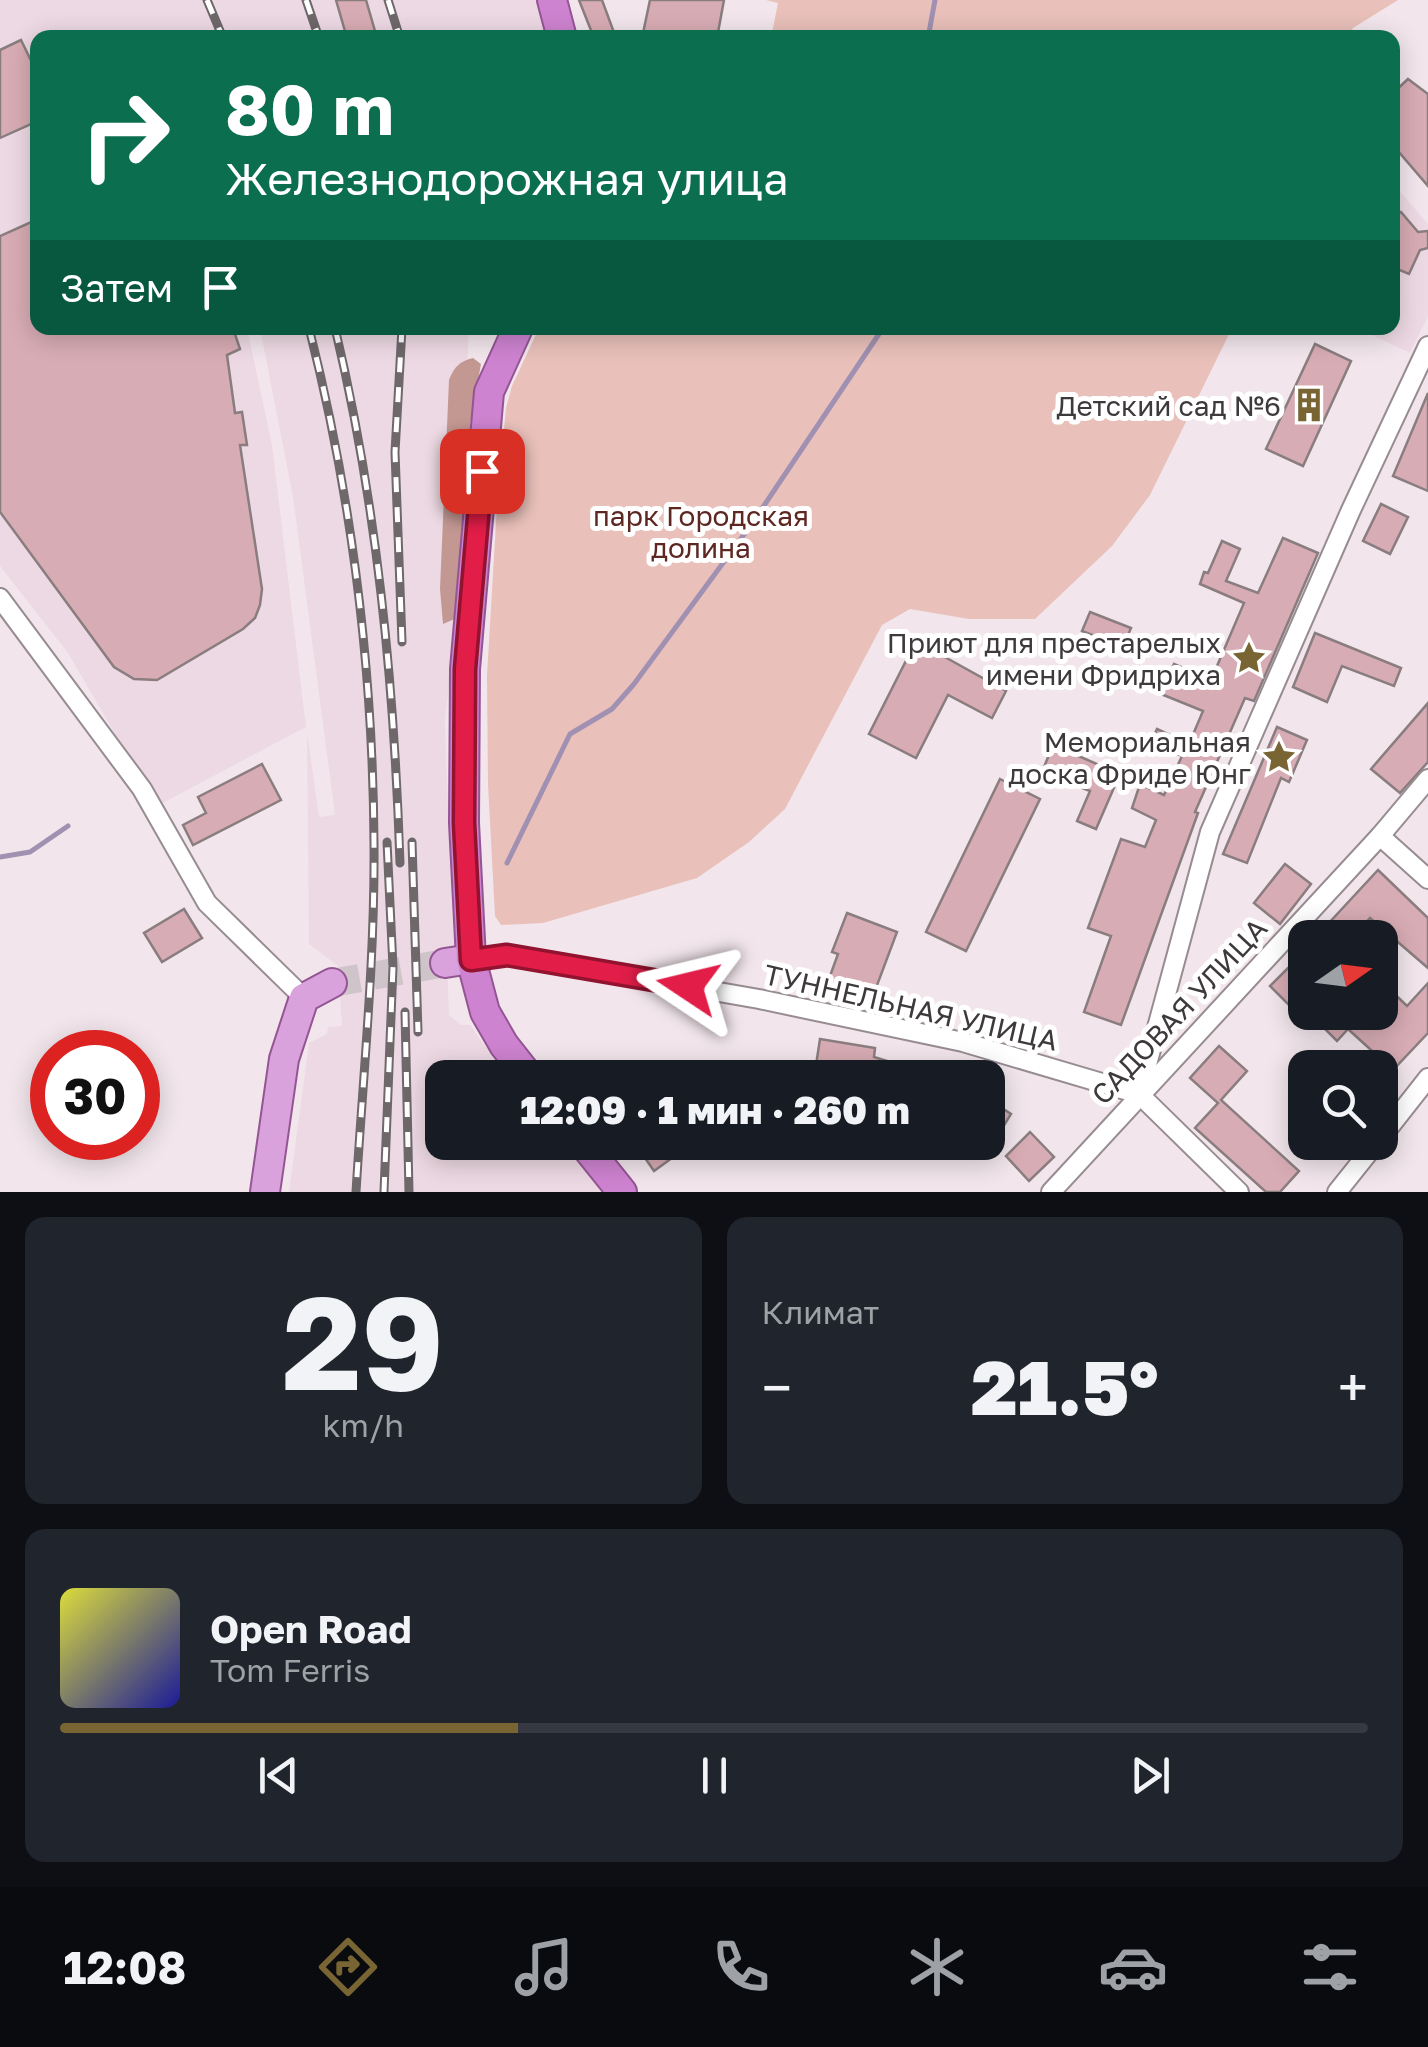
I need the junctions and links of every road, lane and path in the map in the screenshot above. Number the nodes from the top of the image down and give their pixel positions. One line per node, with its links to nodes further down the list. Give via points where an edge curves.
1 (552, 0): 2 (highway)
2 (560, 30)
3 (515, 335): 9 (highway, via 489,392 465,669)
4 (1428, 346): 14 (street, via 1210,832)
5 (0, 598): 11 (street, via 142,789 207,903)
6 (1428, 779): 7 (street, САДОВАЯ УЛИЦА)
7 (1380, 836): 8 (street); 14 (street, САДОВАЯ УЛИЦА)
8 (1428, 879)
9 (458, 962): 12 (highway); 14 (street, ТУННЕЛЬНАЯ УЛИЦА, via 507,955 759,998 963,1042)
10 (332, 983): 11 (main road)
11 (304, 998): 19 (main road, via 284,1059)
12 (516, 1060)
13 (1428, 1078): 15 (street)
14 (1139, 1094): 21 (street, САДОВАЯ УЛИЦА); 22 (street, ТУННЕЛЬНАЯ УЛИЦА)
15 (1398, 1116)
16 (596, 1160): 20 (highway)
17 (1364, 1160): 18 (street)
18 (1342, 1190)
19 (266, 1192)
20 (622, 1192)
21 (1051, 1192)
22 (1239, 1192)

